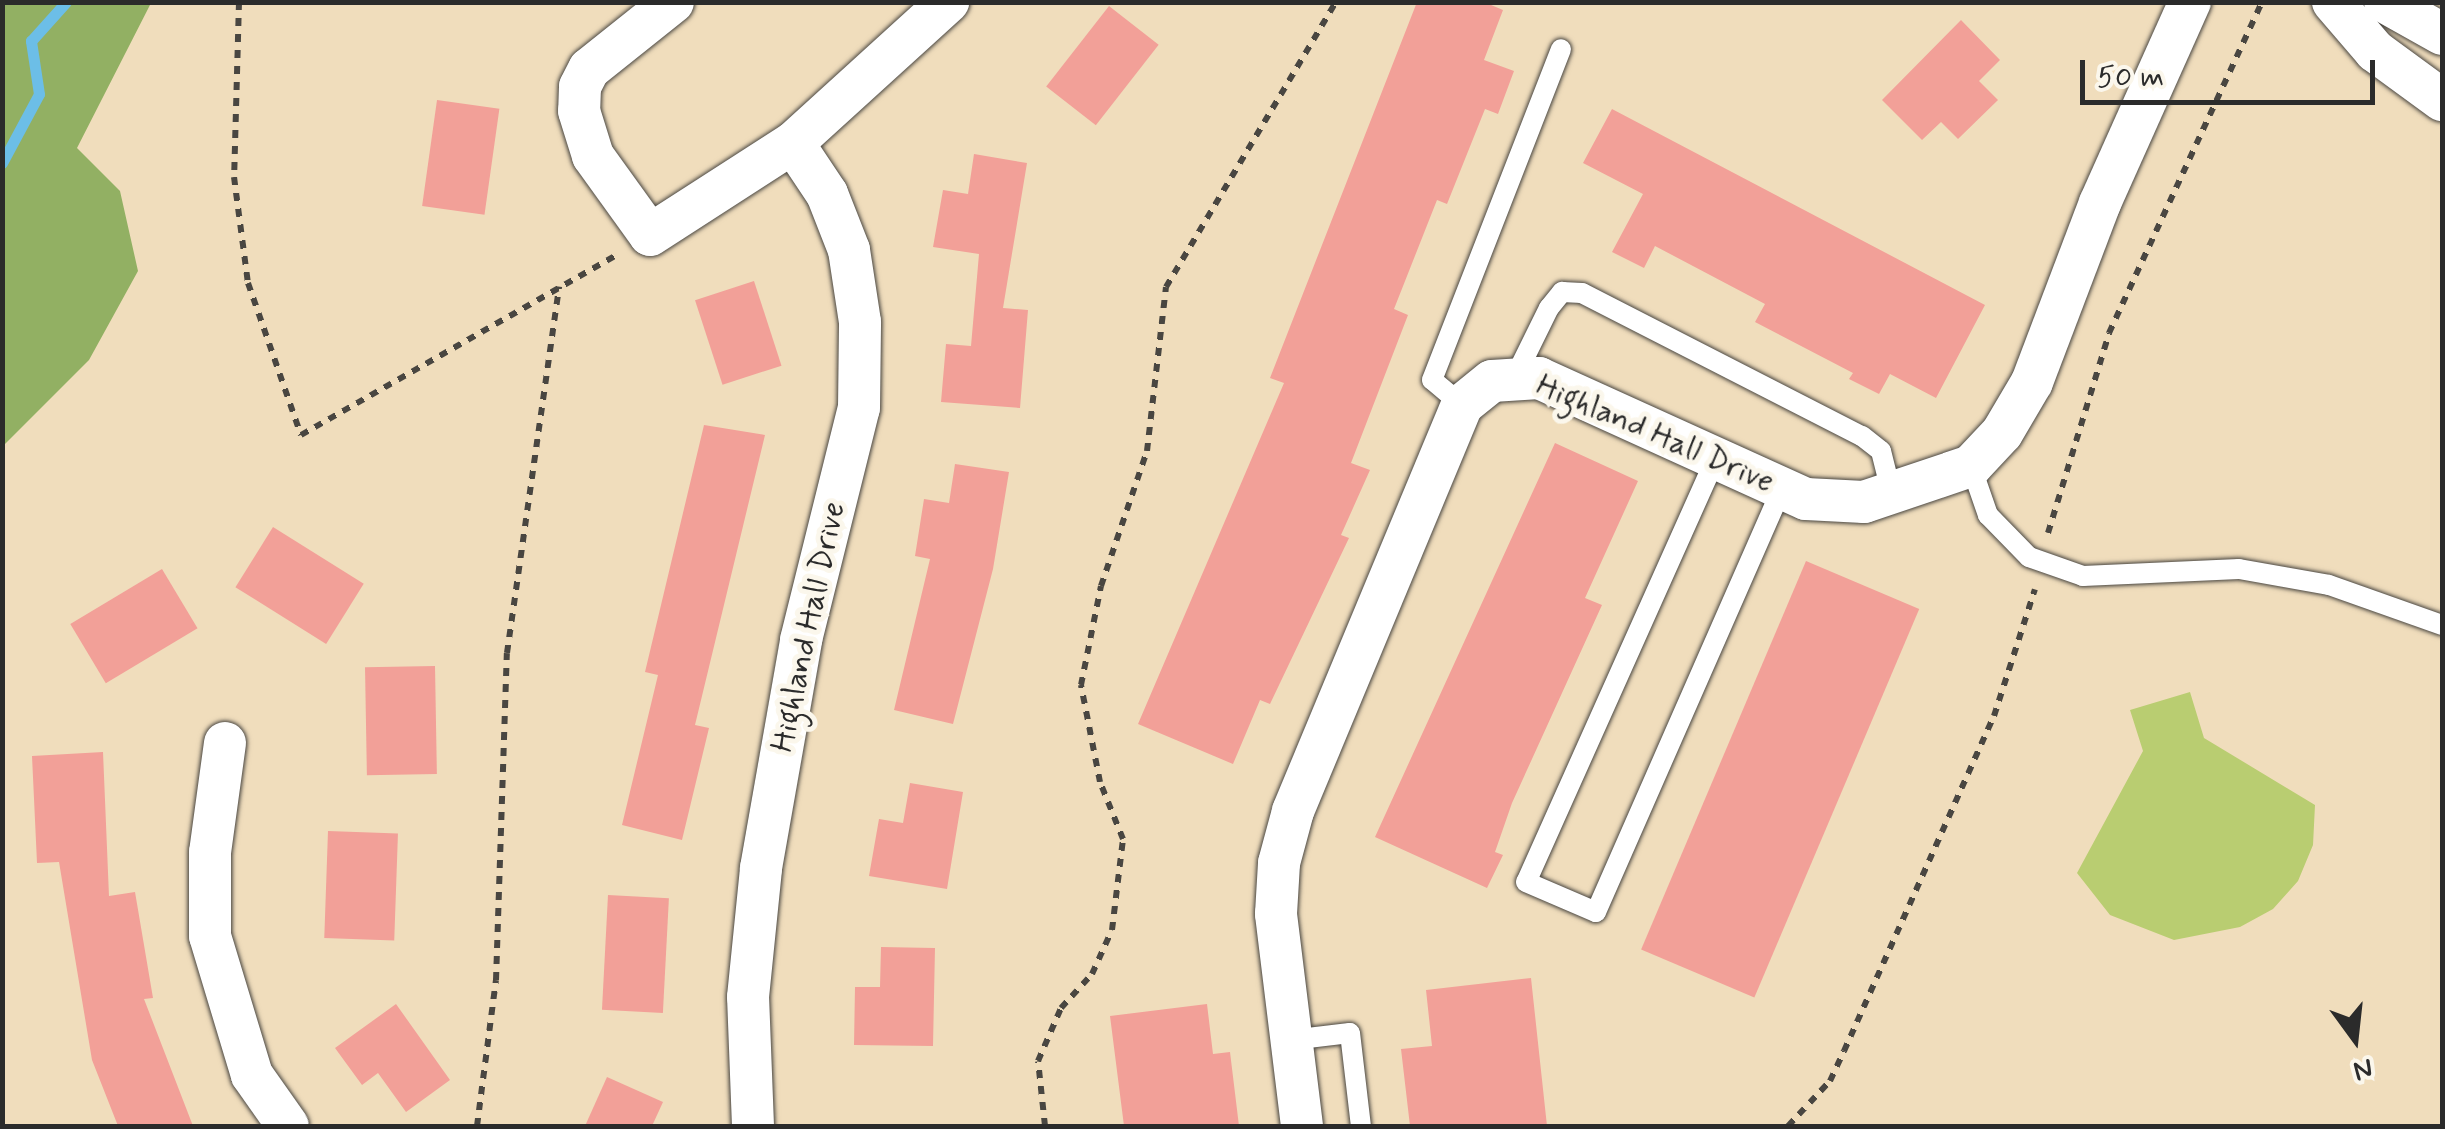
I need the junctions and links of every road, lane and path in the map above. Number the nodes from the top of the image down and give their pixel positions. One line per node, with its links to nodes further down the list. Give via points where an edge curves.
1 (239, 2): 13 (path, via 234,178 248,282 301,435)
2 (673, 2): 12 (street, via 589,69 580,87 579,111 592,156)
3 (1336, 2): 26 (path, via 1166,286 1147,451 1101,586 1080,685 1100,782 1122,840 1112,930 1092,974 1061,1008 1038,1061)
4 (2190, 2): 17 (street, Highland Hall Drive, via 2100,203 2032,382 2002,433)
5 (2333, 2): 10 (street, via 2376,50)
6 (2385, 2): 8 (street)
7 (929, 9): 11 (street)
8 (2442, 34)
9 (1561, 49): 15 (lane, via 1432,380)
10 (2442, 100)
11 (793, 143): 12 (street); 25 (street, Highland Hall Drive, via 827,194 849,250 860,322 859,408 802,640 761,868 748,997)
12 (650, 235): 13 (path)
13 (559, 287): 24 (path, via 507,654 496,980)
14 (1515, 376): 15 (street, Highland Hall Drive, via 1492,381); 16 (street, Highland Hall Drive, via 1539,378); 19 (lane, via 1562,292 1582,293 1862,436 1881,451)
15 (1462, 405): 22 (street, via 1292,811 1276,914)
16 (1715, 460): 18 (street, Highland Hall Drive); 18 (lane, via 1526,882 1596,912)
17 (1971, 466): 19 (street, Highland Hall Drive); 20 (lane, via 1988,515 2029,557 2084,576 2239,570 2329,584)
18 (1782, 489): 19 (street, Highland Hall Drive, via 1836,502)
19 (1892, 495)
20 (2442, 625)
21 (225, 743): 23 (street, via 210,852 210,936 252,1076)
22 (1291, 1040): 27 (street); 28 (lane, via 1350,1033)
23 (288, 1126)
24 (477, 1126)
25 (753, 1126)
26 (1045, 1126)
27 (1302, 1126)
28 (1360, 1126)

